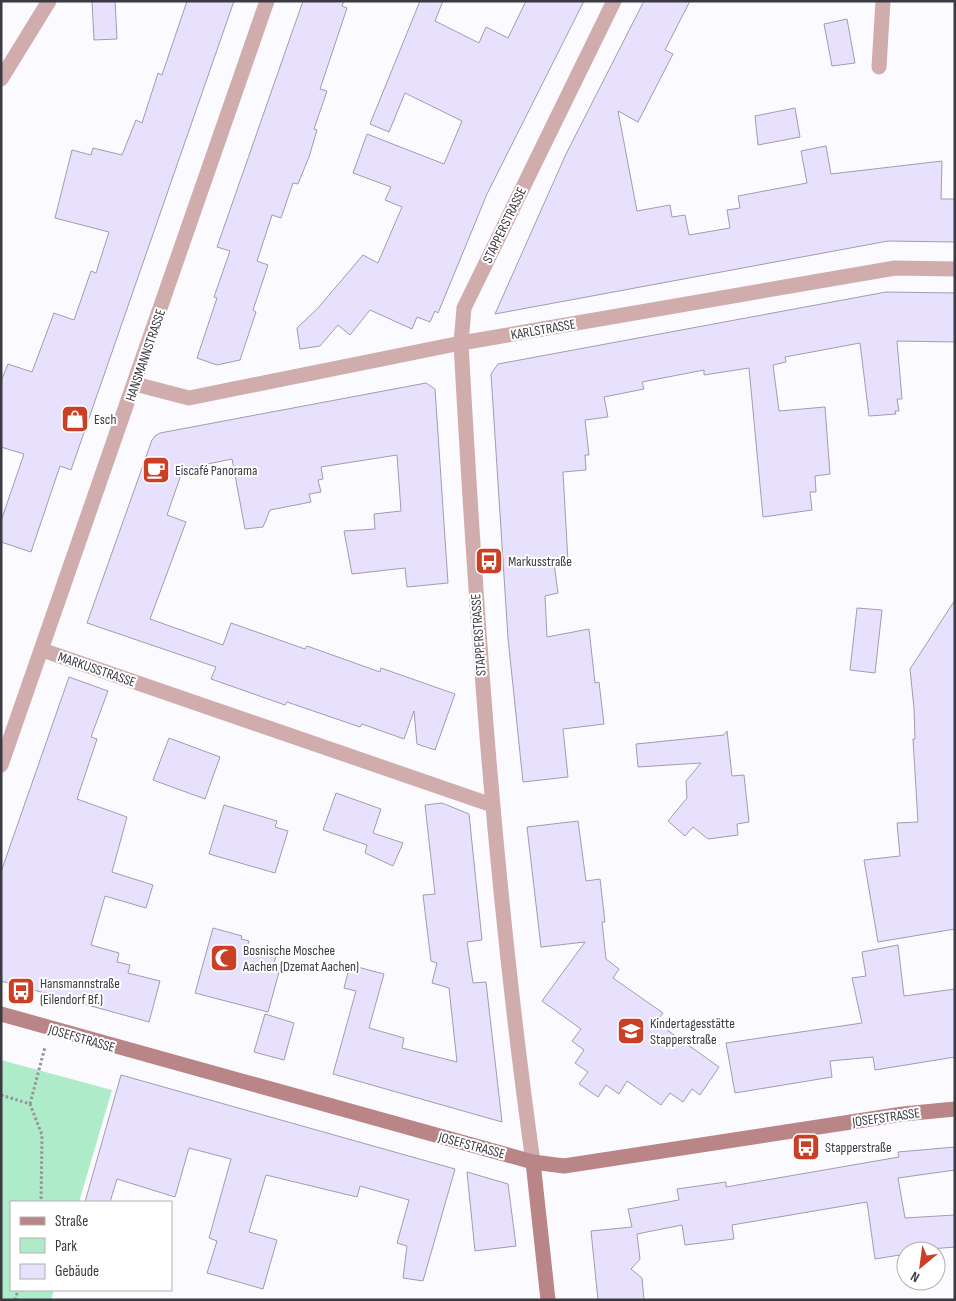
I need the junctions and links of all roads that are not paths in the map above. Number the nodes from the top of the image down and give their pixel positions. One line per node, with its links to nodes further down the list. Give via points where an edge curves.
1 (49, 1): 6 (street)
2 (267, 1): 9 (street, HANSMANNSTRASSE)
3 (614, 1): 8 (street, STAPPERSTRASSE, via 464,308)
4 (883, 1): 5 (street)
5 (879, 67)
6 (1, 79)
7 (955, 269): 8 (street, KARLSTRASSE, via 895,268)
8 (461, 343): 9 (street, KARLSTRASSE, via 189,398); 12 (street, STAPPERSTRASSE, via 473,561)
9 (135, 384): 10 (street, HANSMANNSTRASSE)
10 (42, 650): 11 (street, HANSMANNSTRASSE); 12 (street, MARKUSSTRASSE)
11 (1, 765)
12 (492, 805): 15 (street, STAPPERSTRASSE)
13 (1, 1014): 15 (street, JOSEFSTRASSE)
14 (955, 1109): 15 (street, JOSEFSTRASSE, via 903,1114 564,1166)
15 (533, 1162): 16 (street, STAPPERSTRASSE)
16 (548, 1300)

